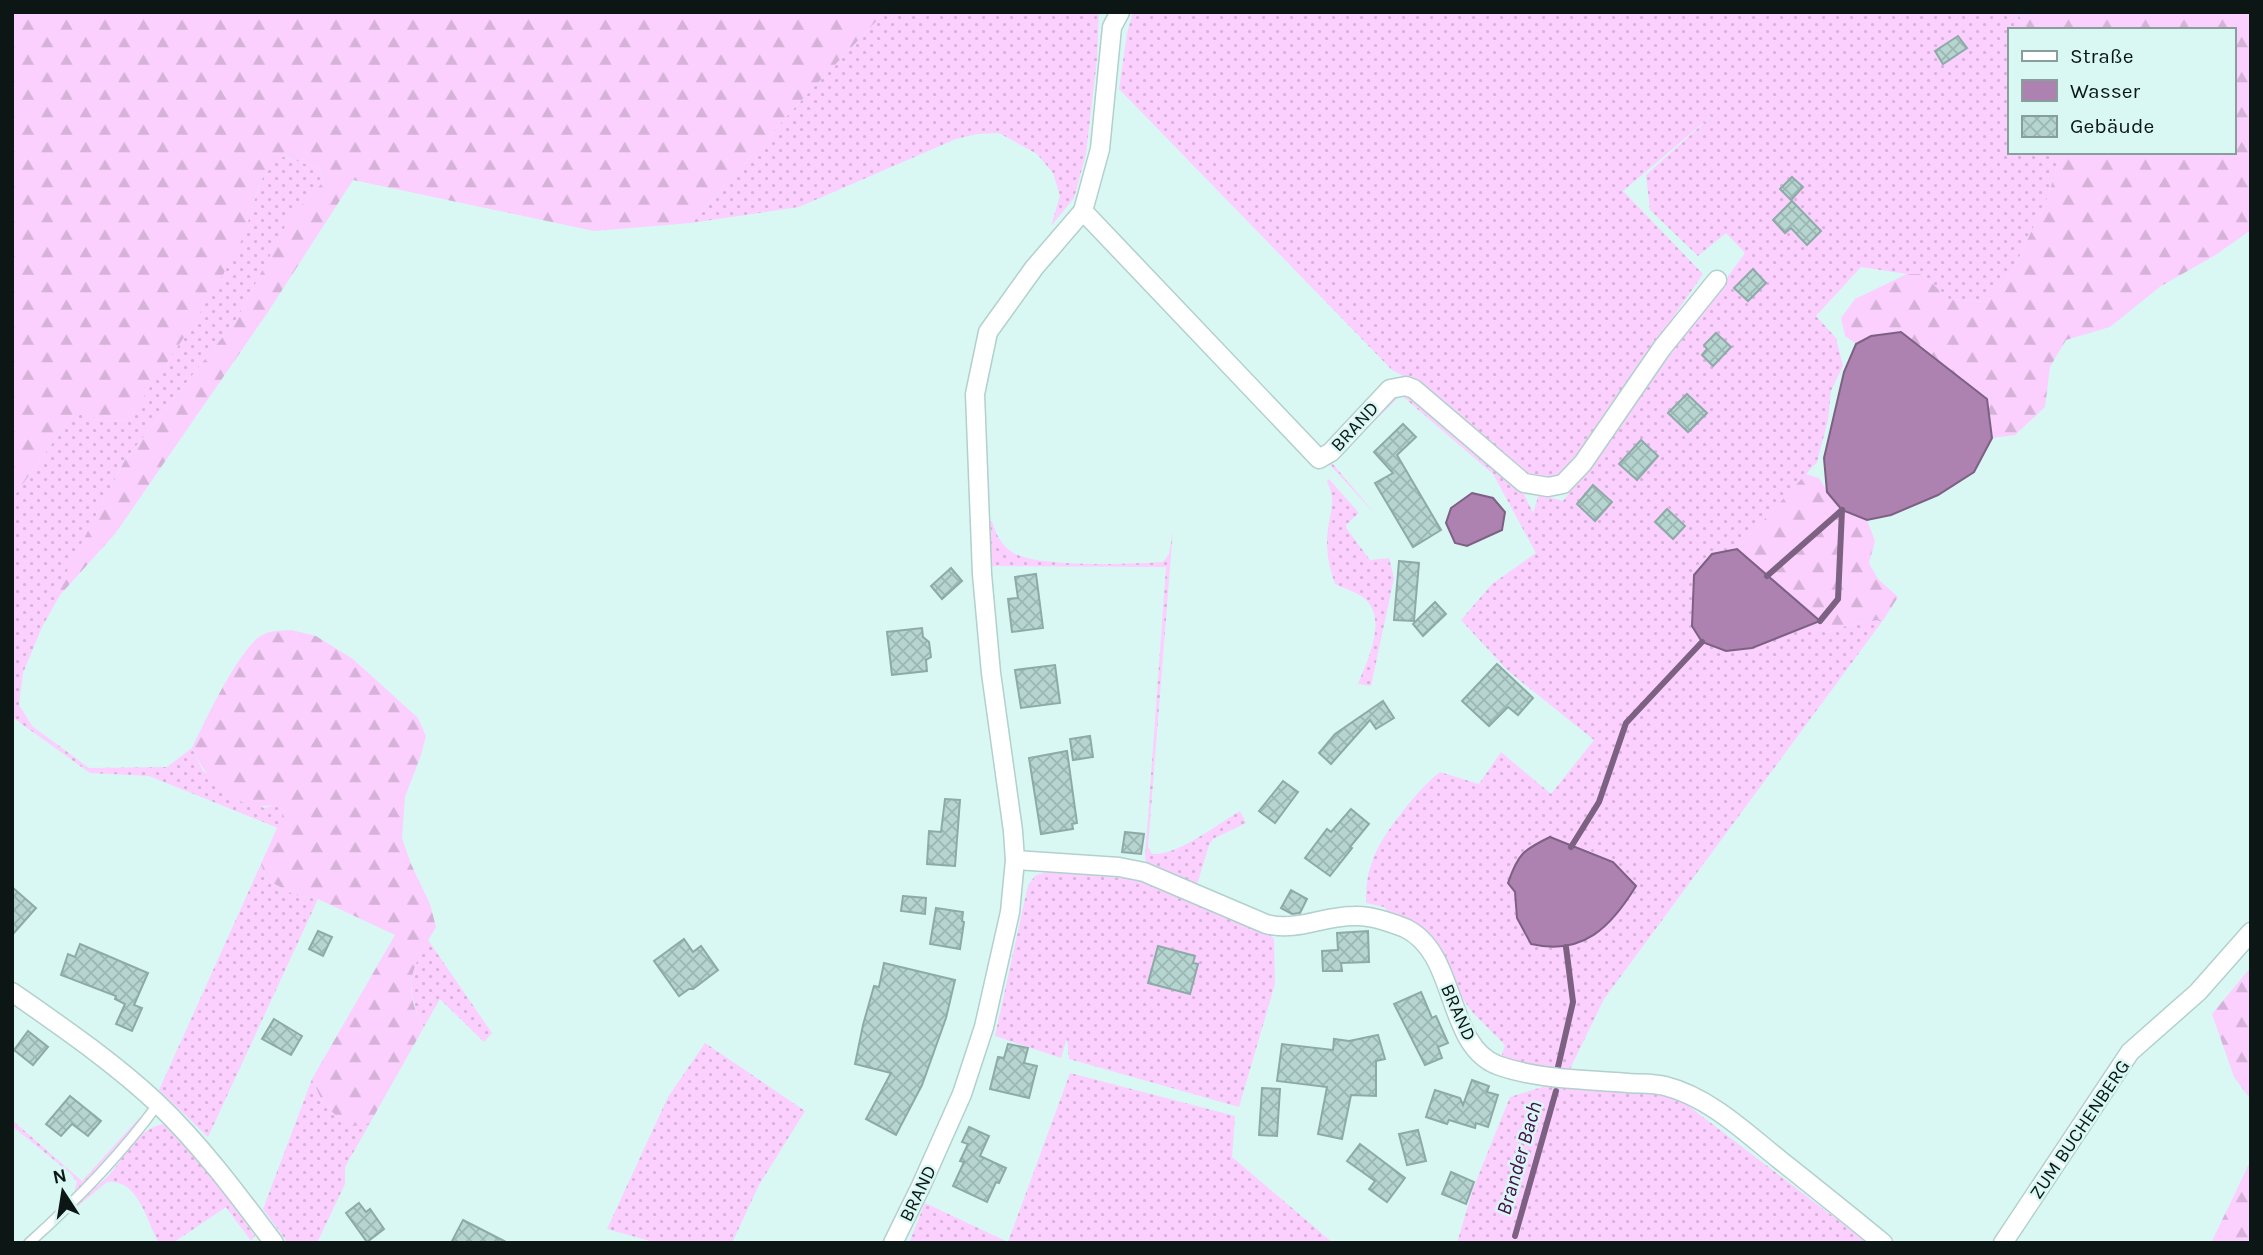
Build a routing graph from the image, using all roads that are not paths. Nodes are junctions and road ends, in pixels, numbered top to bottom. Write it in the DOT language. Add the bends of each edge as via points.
graph roads {
  1 [pos="1116,20"];
  2 [pos="1083,211"];
  3 [pos="1717,280"];
  4 [pos="1014,860"];
  5 [pos="2251,932"];
  6 [pos="12,992"];
  7 [pos="158,1104"];
  8 [pos="29,1243"];
  9 [pos="274,1243"];
  10 [pos="893,1243"];
  11 [pos="1883,1243"];
  12 [pos="2003,1243"];
  1 -- 2 [label="street, BRAND" via="1100,149"];
  2 -- 3 [label="street, BRAND" via="1319,459 1390,389 1406,386 1524,483 1536,486 1563,484 1583,463 1662,348"];
  2 -- 4 [label="street, BRAND" via="988,332 975,394 983,586"];
  4 -- 10 [label="street, BRAND" via="1010,912 984,1027 962,1094"];
  4 -- 11 [label="street, BRAND" via="1144,872 1278,927 1357,915 1405,928 1430,950 1474,1047 1494,1064 1558,1078 1663,1086 1687,1093 1721,1113"];
  5 -- 12 [label="street, ZUM BUCHENBERG" via="2198,992 2130,1052"];
  6 -- 7 [label="street" via="78,1038"];
  7 -- 8 [label="lane" via="80,1197"];
  7 -- 9 [label="street" via="218,1170"];
}
